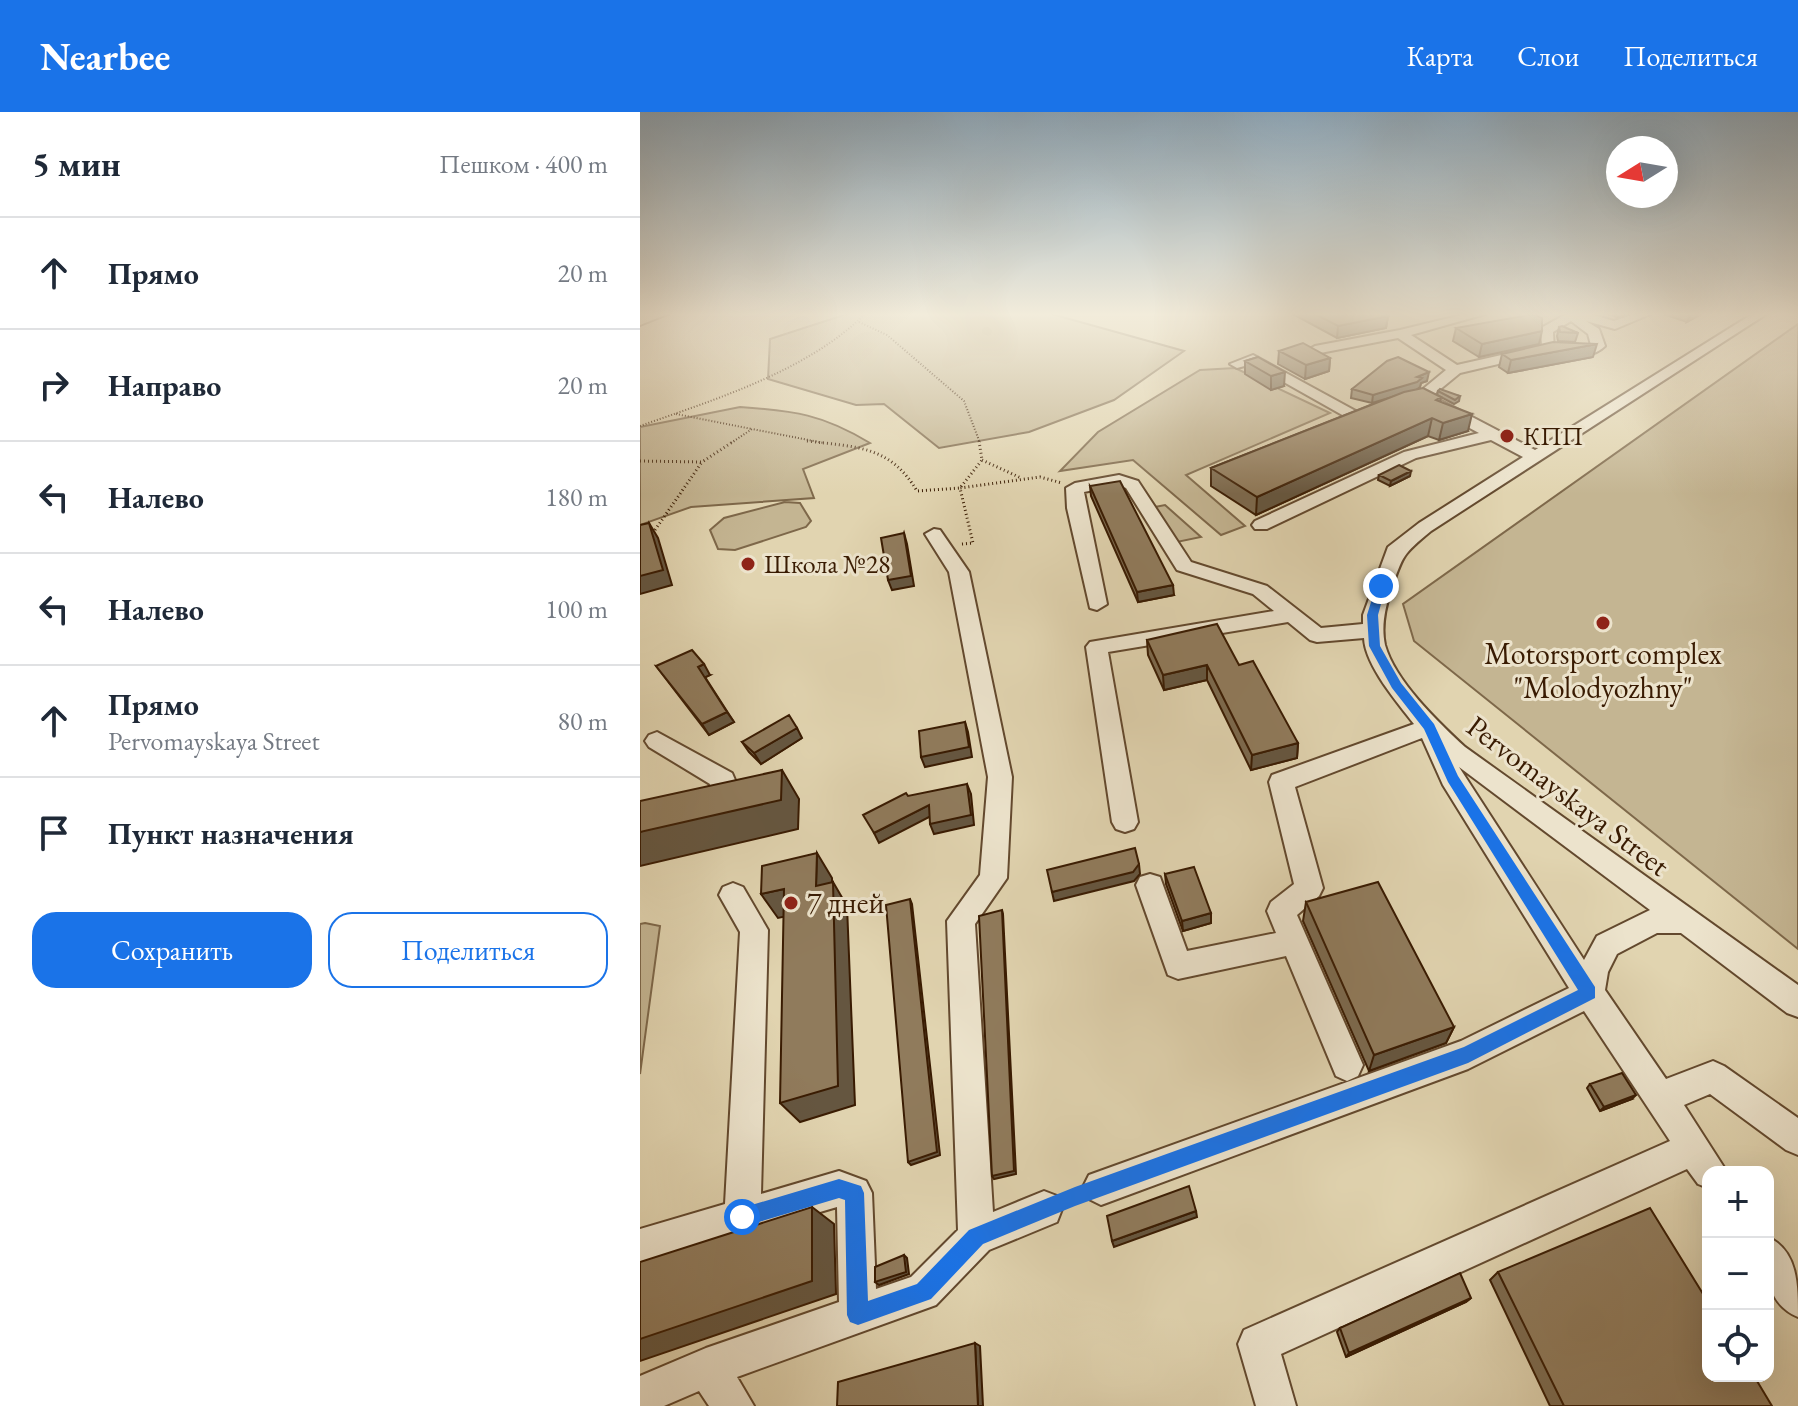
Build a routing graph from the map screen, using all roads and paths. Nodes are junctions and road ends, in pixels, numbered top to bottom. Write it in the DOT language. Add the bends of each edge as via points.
graph roads {
  1 [pos="769,373"];
  2 [pos="932,373"];
  3 [pos="1279,373"];
  4 [pos="1450,373"];
  5 [pos="1667,373"];
  6 [pos="676,414"];
  7 [pos="1358,418"];
  8 [pos="640,426"];
  9 [pos="752,429"];
  10 [pos="1492,435"];
  11 [pos="1535,457"];
  12 [pos="982,460"];
  13 [pos="640,461"];
  14 [pos="702,462"];
  15 [pos="1023,479"];
  16 [pos="960,488"];
  17 [pos="1075,488"];
  18 [pos="1261,525"];
  19 [pos="655,530"];
  20 [pos="938,541"];
  21 [pos="1097,604"];
  22 [pos="1292,615"];
  23 [pos="1374,630"];
  24 [pos="1429,727"];
  25 [pos="657,741"];
  26 [pos="640,818"];
  27 [pos="1125,822"];
  28 [pos="1150,885"];
  29 [pos="733,895"];
  30 [pos="1686,921"];
  31 [pos="1294,942"];
  32 [pos="1589,993"];
  33 [pos="1798,1003"];
  34 [pos="1347,1065"];
  35 [pos="1660,1098"];
  36 [pos="1798,1138"];
  37 [pos="1702,1160"];
  38 [pos="1101,1187"];
  39 [pos="1044,1209"];
  40 [pos="742,1217"];
  41 [pos="976,1237"];
  42 [pos="640,1247"];
  43 [pos="1774,1264"];
  44 [pos="1798,1298"];
  45 [pos="858,1315"];
  46 [pos="706,1368"];
  47 [pos="640,1396"];
  48 [pos="734,1406"];
  49 [pos="1276,1406"];
  1 -- 6 [label="path"];
  2 -- 12 [label="path" via="964,401"];
  3 -- 7 [label="street"];
  4 -- 10 [label="street" via="1415,398"];
  5 -- 11 [label="street, Pervomayskaya Street"];
  6 -- 8 [label="path"];
  6 -- 9 [label="path"];
  9 -- 14 [label="path"];
  9 -- 16 [label="path" via="847,443 887,456 917,491"];
  10 -- 11 [label="street"];
  10 -- 18 [label="street" via="1410,455"];
  11 -- 23 [label="street, Pervomayskaya Street" via="1395,551 1373,615"];
  12 -- 15 [label="path"];
  12 -- 16 [label="path"];
  13 -- 14 [label="path"];
  14 -- 19 [label="path"];
  15 -- 16 [label="path"];
  15 -- 17 [label="path" via="1040,477"];
  16 -- 20 [label="path" via="973,543"];
  17 -- 21 [label="street"];
  17 -- 22 [label="street" via="1119,480 1132,485 1184,566 1260,590"];
  20 -- 41 [label="street" via="959,572 1000,777 993,878 961,921"];
  22 -- 23 [label="street" via="1317,635"];
  22 -- 27 [label="street" via="1097,647"];
  23 -- 24 [label="street, Pervomayskaya Street" via="1375,646 1396,685"];
  24 -- 30 [label="street, Pervomayskaya Street"];
  24 -- 31 [label="street" via="1281,782 1309,888 1281,911"];
  24 -- 32 [label="street" via="1452,778"];
  25 -- 26 [label="street" via="723,780 721,794 704,804"];
  28 -- 31 [label="street" via="1178,966"];
  29 -- 40 [label="street" via="754,930"];
  30 -- 32 [label="street" via="1654,921 1607,945"];
  30 -- 33 [label="street, Pervomayskaya Street"];
  31 -- 34 [label="street"];
  32 -- 35 [label="street"];
  32 -- 38 [label="street" via="1468,1054"];
  35 -- 36 [label="street" via="1713,1077"];
  35 -- 37 [label="street"];
  37 -- 49 [label="street" via="1258,1344"];
  39 -- 41 [label="street"];
  40 -- 42 [label="street"];
  40 -- 45 [label="street" via="839,1189 854,1193"];
  41 -- 45 [label="street" via="923,1292"];
  43 -- 44 [label="street"];
  45 -- 46 [label="street"];
  46 -- 47 [label="street"];
  46 -- 48 [label="street"];
}
